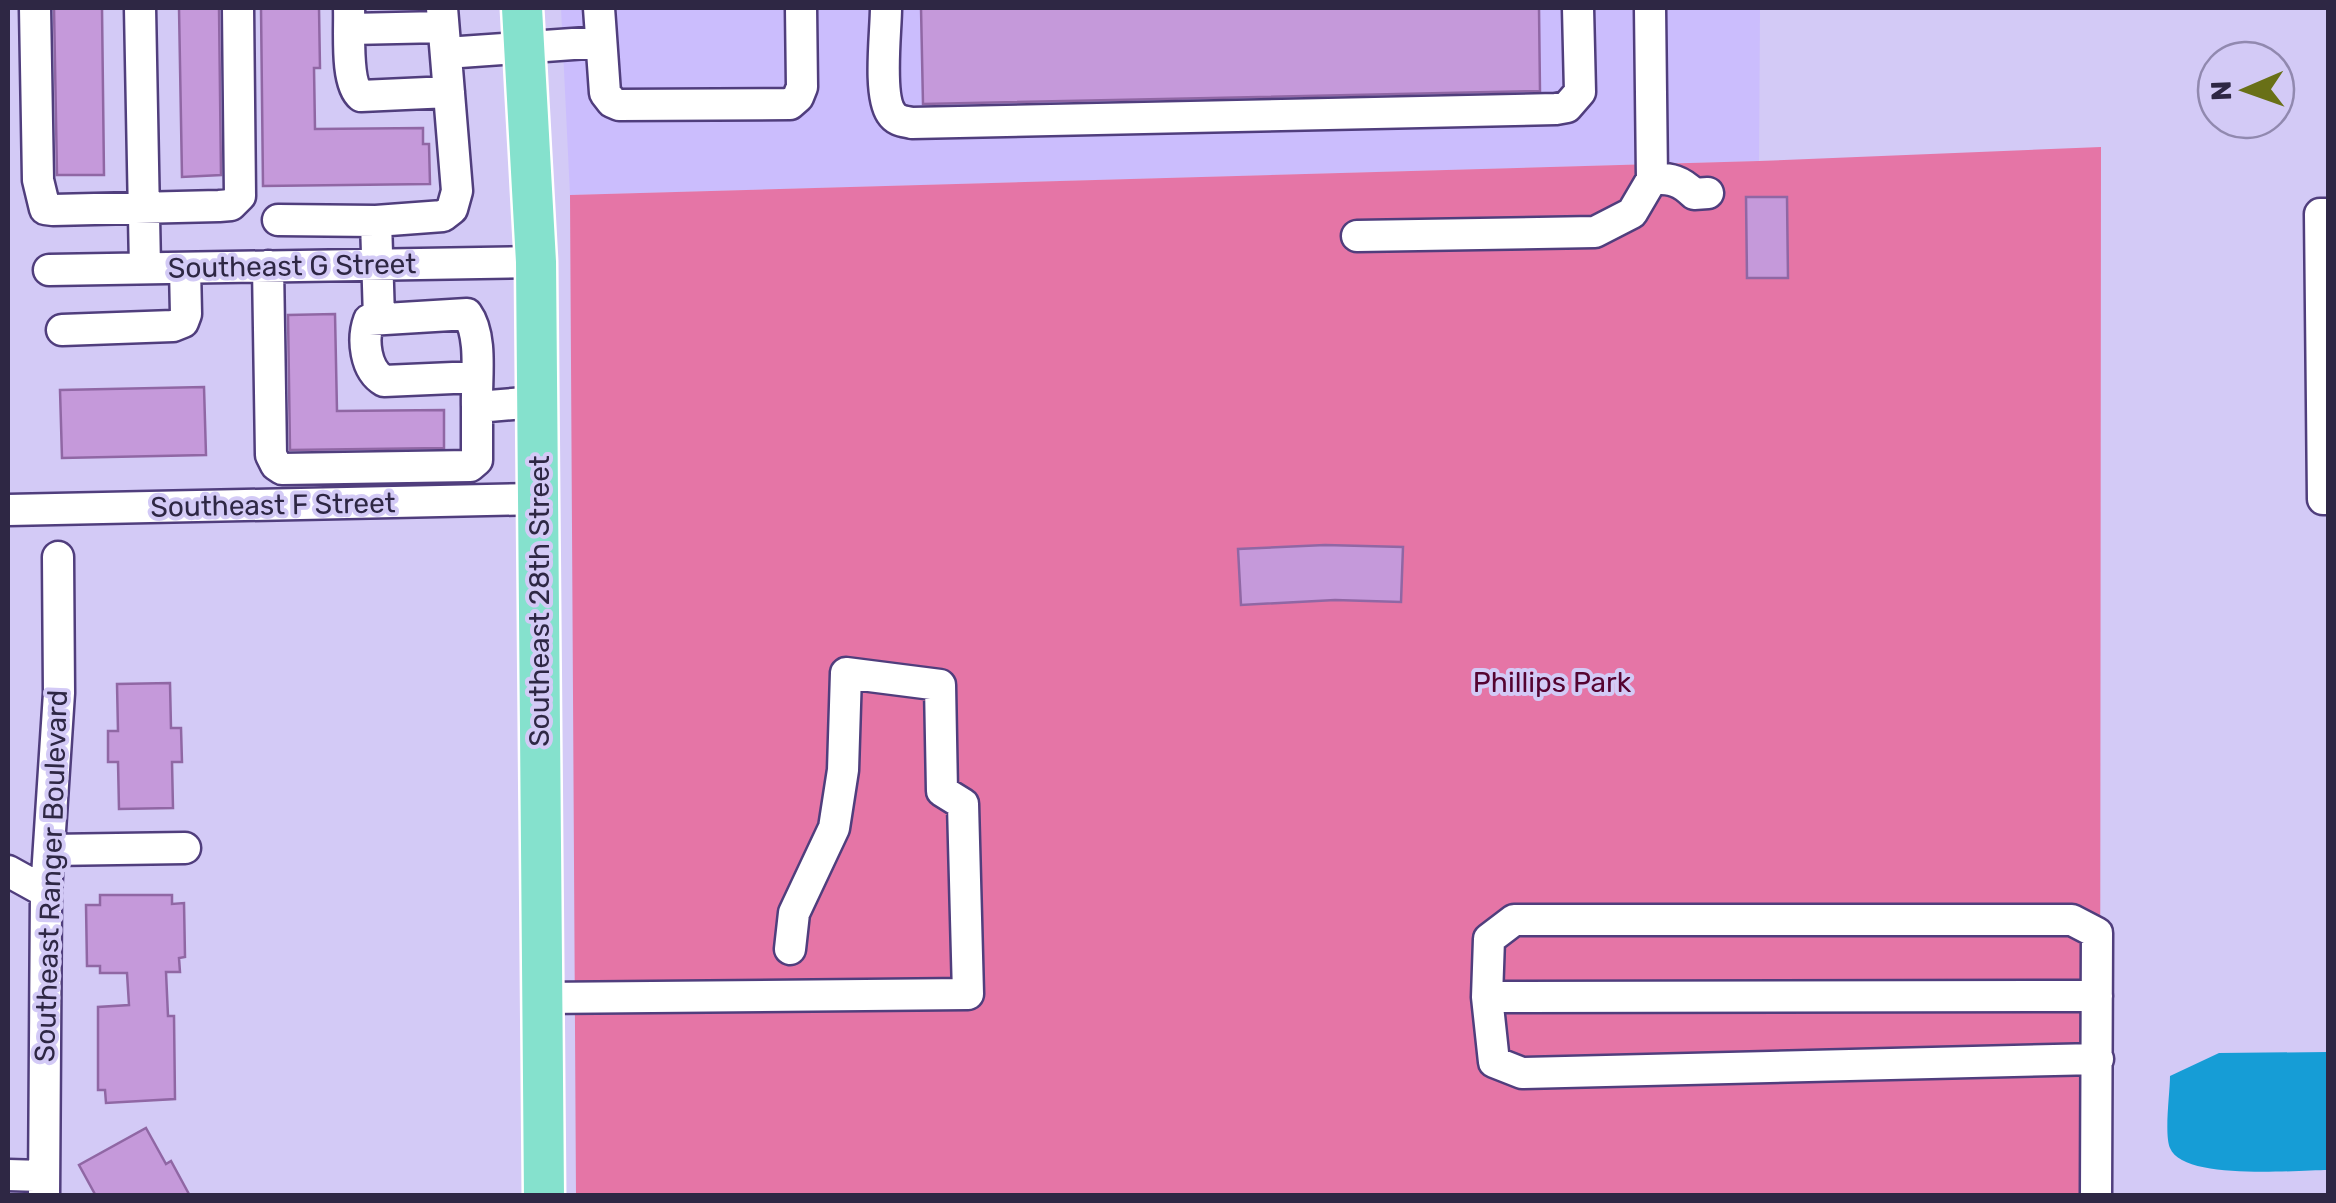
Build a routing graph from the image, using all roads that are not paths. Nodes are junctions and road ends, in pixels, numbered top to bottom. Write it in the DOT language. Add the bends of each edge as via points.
graph roads {
  1 [pos="34,8"];
  2 [pos="140,8"];
  3 [pos="238,8"];
  4 [pos="599,8"];
  5 [pos="801,8"];
  6 [pos="886,8"];
  7 [pos="1578,8"];
  8 [pos="1650,8"];
  9 [pos="349,18"];
  10 [pos="523,27"];
  11 [pos="444,29"];
  12 [pos="601,42"];
  13 [pos="448,92"];
  14 [pos="1652,179"];
  15 [pos="1708,193"];
  16 [pos="144,206"];
  17 [pos="2328,214"];
  18 [pos="278,220"];
  19 [pos="376,221"];
  20 [pos="1357,236"];
  21 [pos="536,262"];
  22 [pos="376,264"];
  23 [pos="268,266"];
  24 [pos="144,268"];
  25 [pos="184,268"];
  26 [pos="49,270"];
  27 [pos="379,318"];
  28 [pos="62,330"];
  29 [pos="477,392"];
  30 [pos="537,402"];
  31 [pos="2328,499"];
  32 [pos="538,500"];
  33 [pos="8,510"];
  34 [pos="58,557"];
  35 [pos="185,848"];
  36 [pos="50,850"];
  37 [pos="8,871"];
  38 [pos="46,892"];
  39 [pos="790,949"];
  40 [pos="2097,996"];
  41 [pos="1487,997"];
  42 [pos="542,998"];
  43 [pos="2098,1058"];
  44 [pos="8,1176"];
  45 [pos="43,1186"];
  46 [pos="544,1196"];
  47 [pos="2096,1196"];
  1 -- 16 [label="street" via="38,180 45,209"];
  2 -- 16 [label="street"];
  3 -- 16 [label="street" via="240,196 231,205"];
  4 -- 12 [label="street"];
  5 -- 12 [label="street" via="802,86 790,104 620,105 605,94"];
  6 -- 7 [label="street" via="888,110 912,123 1556,109 1580,92"];
  8 -- 14 [label="street"];
  9 -- 11 [label="street"];
  9 -- 13 [label="street" via="355,92"];
  10 -- 11 [label="street"];
  10 -- 12 [label="street"];
  10 -- 21 [label="main road, Southeast 28th Street"];
  11 -- 13 [label="street"];
  13 -- 19 [label="street" via="452,209 443,216"];
  14 -- 15 [label="street"];
  14 -- 20 [label="street" via="1632,212 1596,232"];
  16 -- 24 [label="street"];
  17 -- 31 [label="street" via="2320,214"];
  18 -- 19 [label="street"];
  19 -- 22 [label="street"];
  21 -- 22 [label="street, Southeast G Street"];
  21 -- 30 [label="main road, Southeast 28th Street"];
  22 -- 23 [label="street, Southeast G Street"];
  22 -- 27 [label="street"];
  23 -- 25 [label="street, Southeast G Street"];
  23 -- 29 [label="street" via="271,455 282,469 470,466 478,460"];
  24 -- 25 [label="street, Southeast G Street"];
  24 -- 26 [label="street, Southeast G Street"];
  25 -- 28 [label="street" via="183,322"];
  27 -- 29 [label="street" via="467,314 474,324"];
  27 -- 29 [label="street" via="366,329 375,376"];
  29 -- 30 [label="street"];
  30 -- 32 [label="main road, Southeast 28th Street"];
  32 -- 33 [label="street, Southeast F Street"];
  32 -- 42 [label="main road, Southeast 28th Street"];
  34 -- 36 [label="street, Southeast Ranger Boulevard"];
  35 -- 36 [label="street"];
  36 -- 38 [label="street, Southeast Ranger Boulevard"];
  37 -- 38 [label="street"];
  38 -- 45 [label="street, Southeast Ranger Boulevard"];
  39 -- 42 [label="street" via="794,913 834,828 846,673 940,685 942,792 964,804 968,994"];
  40 -- 41 [label="street"];
  40 -- 41 [label="street" via="2097,933 2072,920 1514,920 1489,939"];
  40 -- 43 [label="street"];
  41 -- 43 [label="street" via="1494,1062 1522,1073"];
  42 -- 46 [label="main road, Southeast 28th Street"];
  43 -- 47 [label="street"];
  44 -- 45 [label="street"];
}
